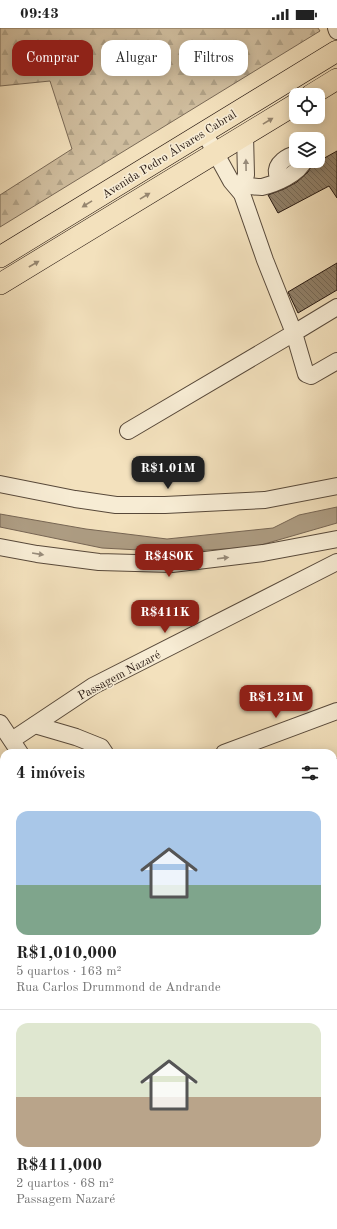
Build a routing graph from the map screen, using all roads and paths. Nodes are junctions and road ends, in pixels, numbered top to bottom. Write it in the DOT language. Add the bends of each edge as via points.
graph roads {
  1 [pos="336,28"];
  2 [pos="337,31"];
  3 [pos="337,50"];
  4 [pos="337,79"];
  5 [pos="322,88"];
  6 [pos="289,108"];
  7 [pos="204,132"];
  8 [pos="245,135"];
  9 [pos="215,153"];
  10 [pos="289,155"];
  11 [pos="300,168"];
  12 [pos="280,180"];
  13 [pos="242,190"];
  14 [pos="0,257"];
  15 [pos="0,284"];
  16 [pos="337,307"];
  17 [pos="294,333"];
  18 [pos="337,362"];
  19 [pos="128,432"];
  20 [pos="0,484"];
  21 [pos="337,486"];
  22 [pos="337,539"];
  23 [pos="0,547"];
  24 [pos="337,562"];
  25 [pos="57,699"];
  26 [pos="337,711"];
  27 [pos="34,725"];
  28 [pos="7,735"];
  29 [pos="102,749"];
  30 [pos="235,749"];
  1 -- 2 [label="street"];
  3 -- 7 [label="main road, Avenida Pedro Álvares Cabral"];
  4 -- 5 [label="main road"];
  8 -- 6 [label="main road, Avenida Pedro Álvares Cabral, one-way"];
  7 -- 9 [label="street"];
  7 -- 14 [label="main road, Avenida Pedro Álvares Cabral, one-way"];
  8 -- 9 [label="main road, Avenida Pedro Álvares Cabral"];
  13 -- 8 [label="street, one-way" via="246,175"];
  9 -- 13 [label="street" via="231,181"];
  15 -- 9 [label="main road, Avenida Pedro Álvares Cabral, one-way"];
  10 -- 12 [label="street" via="278,168"];
  11 -- 12 [label="street"];
  12 -- 13 [label="street" via="274,184"];
  13 -- 17 [label="street" via="265,260"];
  16 -- 17 [label="street"];
  17 -- 18 [label="street" via="306,374 311,376"];
  17 -- 19 [label="street"];
  20 -- 21 [label="street" via="116,505 265,500"];
  23 -- 22 [label="street, one-way" via="99,562 172,564 263,553"];
  24 -- 27 [label="street, Passagem Nazaré" via="93,686"];
  25 -- 28 [label="street"];
  26 -- 30 [label="street"];
  27 -- 28 [label="street, Passagem Nazaré"];
  27 -- 29 [label="street" via="76,737"];
}
